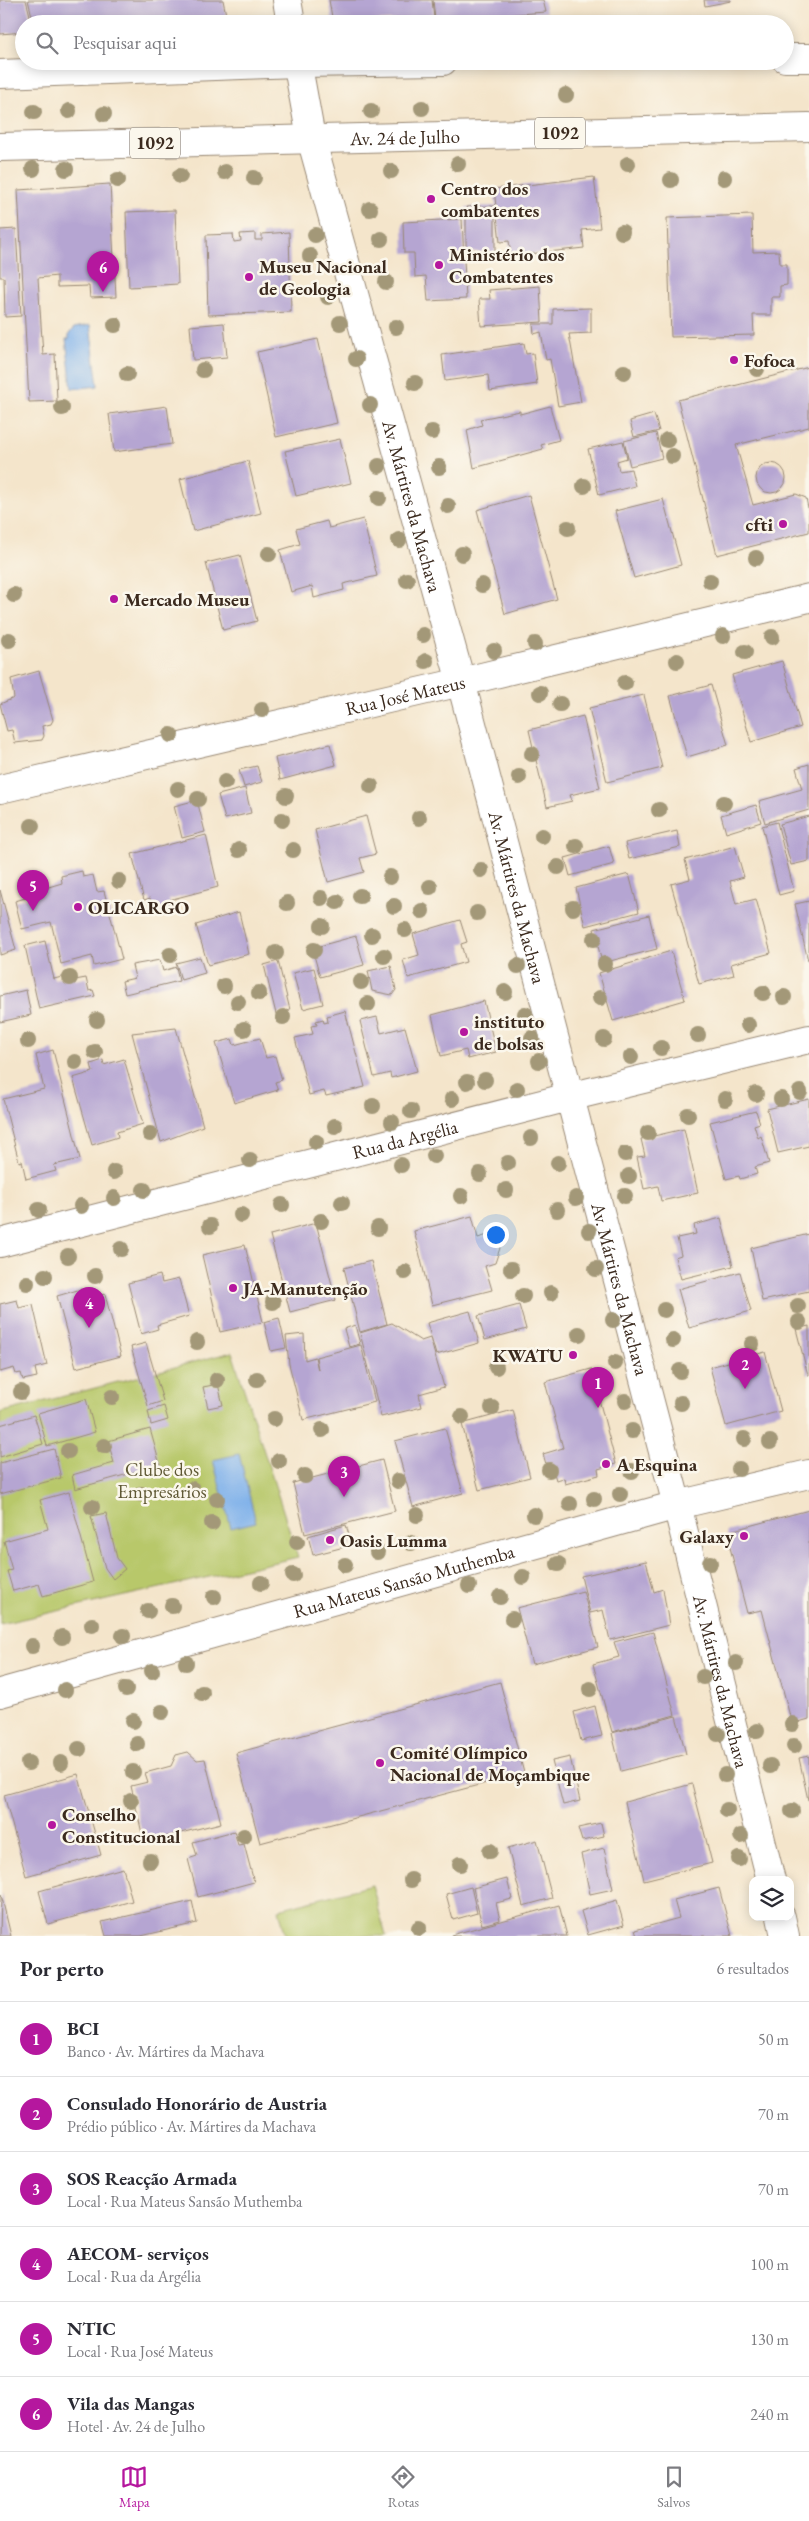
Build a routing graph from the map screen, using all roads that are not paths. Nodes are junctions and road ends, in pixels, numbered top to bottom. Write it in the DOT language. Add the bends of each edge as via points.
graph roads {
  1 [pos="287,0"];
  2 [pos="290,15"];
  3 [pos="794,58"];
  4 [pos="809,58"];
  5 [pos="99,70"];
  6 [pos="298,70"];
  7 [pos="0,74"];
  8 [pos="809,127"];
  9 [pos="311,138"];
  10 [pos="0,147"];
  11 [pos="809,598"];
  12 [pos="461,682"];
  13 [pos="0,789"];
  14 [pos="809,1039"];
  15 [pos="569,1097"];
  16 [pos="0,1243"];
  17 [pos="809,1474"];
  18 [pos="676,1505"];
  19 [pos="0,1693"];
  20 [pos="770,1876"];
  21 [pos="782,1921"];
  22 [pos="785,1936"];
  1 -- 2 [label="street"];
  3 -- 4 [label="street"];
  5 -- 7 [label="street"];
  6 -- 9 [label="street, Av. Mártires da Machava"];
  8 -- 9 [label="street, Av. 24 de Julho / 1092"];
  9 -- 10 [label="street, Av. 24 de Julho / 1092"];
  9 -- 12 [label="street, Av. Mártires da Machava"];
  11 -- 12 [label="street, Rua José Mateus"];
  12 -- 13 [label="street, Rua José Mateus"];
  12 -- 15 [label="street, Av. Mártires da Machava"];
  14 -- 15 [label="street, Rua da Argélia"];
  15 -- 16 [label="street, Rua da Argélia"];
  15 -- 18 [label="street, Av. Mártires da Machava"];
  17 -- 18 [label="street, Rua Mateus Sansão Muthemba"];
  18 -- 19 [label="street, Rua Mateus Sansão Muthemba"];
  18 -- 20 [label="street, Av. Mártires da Machava"];
  21 -- 22 [label="street"];
}
